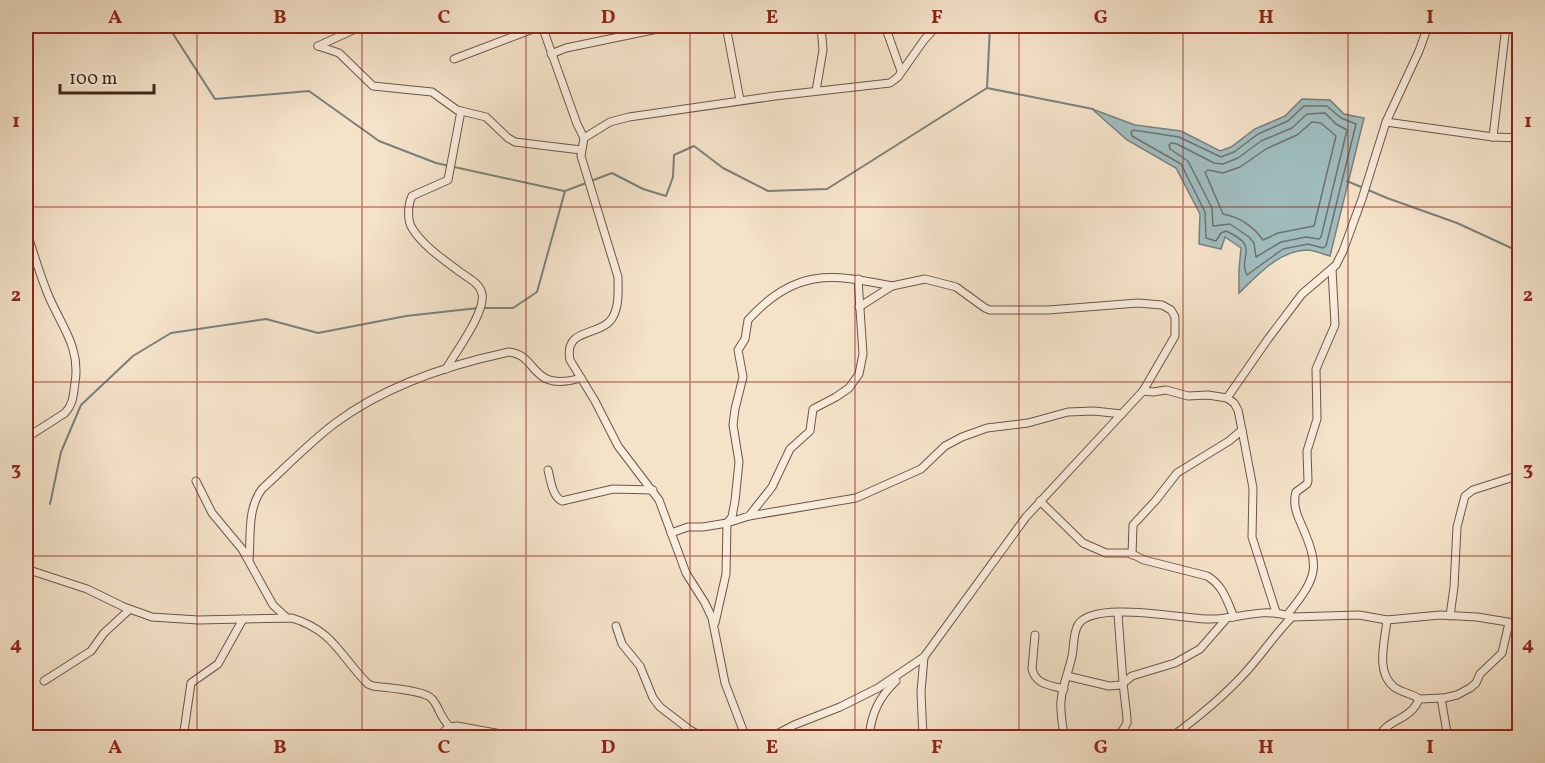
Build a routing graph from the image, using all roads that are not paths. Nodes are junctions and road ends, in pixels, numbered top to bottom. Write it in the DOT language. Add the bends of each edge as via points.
graph roads {
  1 [pos="362,26"];
  2 [pos="542,26"];
  3 [pos="672,26"];
  4 [pos="726,26"];
  5 [pos="821,26"];
  6 [pos="885,26"];
  7 [pos="937,26"];
  8 [pos="1428,26"];
  9 [pos="1506,26"];
  10 [pos="551,54"];
  11 [pos="454,59"];
  12 [pos="901,71"];
  13 [pos="816,91"];
  14 [pos="740,100"];
  15 [pos="460,111"];
  16 [pos="1386,122"];
  17 [pos="1493,137"];
  18 [pos="584,138"];
  19 [pos="1520,138"];
  20 [pos="581,150"];
  21 [pos="26,230"];
  22 [pos="1332,269"];
  23 [pos="858,279"];
  24 [pos="892,286"];
  25 [pos="859,307"];
  26 [pos="446,369"];
  27 [pos="581,378"];
  28 [pos="1143,391"];
  29 [pos="1227,398"];
  30 [pos="1122,414"];
  31 [pos="1242,430"];
  32 [pos="26,438"];
  33 [pos="548,470"];
  34 [pos="1520,475"];
  35 [pos="196,481"];
  36 [pos="653,490"];
  37 [pos="1040,501"];
  38 [pos="749,516"];
  39 [pos="727,523"];
  40 [pos="671,532"];
  41 [pos="1132,555"];
  42 [pos="249,560"];
  43 [pos="26,569"];
  44 [pos="129,610"];
  45 [pos="1276,612"];
  46 [pos="1118,614"];
  47 [pos="1289,616"];
  48 [pos="1450,616"];
  49 [pos="287,618"];
  50 [pos="1231,618"];
  51 [pos="243,619"];
  52 [pos="1387,620"];
  53 [pos="1509,623"];
  54 [pos="1520,624"];
  55 [pos="616,626"];
  56 [pos="714,626"];
  57 [pos="1035,635"];
  58 [pos="924,657"];
  59 [pos="911,667"];
  60 [pos="1067,676"];
  61 [pos="44,681"];
  62 [pos="1123,683"];
  63 [pos="1064,689"];
  64 [pos="1441,698"];
  65 [pos="1419,699"];
  66 [pos="450,727"];
  67 [pos="183,738"];
  68 [pos="440,738"];
  69 [pos="524,738"];
  70 [pos="704,738"];
  71 [pos="746,738"];
  72 [pos="769,738"];
  73 [pos="869,738"];
  74 [pos="923,738"];
  75 [pos="1064,738"];
  76 [pos="1118,738"];
  77 [pos="1170,738"];
  78 [pos="1379,738"];
  79 [pos="1448,738"];
  1 -- 15 [label="street" via="318,46 339,53 373,86 432,92"];
  2 -- 10 [label="street"];
  2 -- 11 [label="street"];
  3 -- 10 [label="street"];
  4 -- 14 [label="street"];
  5 -- 13 [label="street" via="823,50"];
  6 -- 12 [label="street"];
  7 -- 12 [label="street"];
  8 -- 16 [label="street"];
  9 -- 17 [label="street"];
  10 -- 18 [label="street"];
  12 -- 13 [label="street" via="890,83"];
  13 -- 14 [label="street"];
  14 -- 18 [label="street" via="628,117 610,122"];
  15 -- 20 [label="street" via="486,117 515,142"];
  15 -- 26 [label="street" via="448,180 412,196 409,202 410,226 478,285 483,294 477,316"];
  16 -- 17 [label="street"];
  16 -- 22 [label="street" via="1362,199"];
  17 -- 19 [label="street"];
  18 -- 20 [label="street"];
  20 -- 27 [label="street" via="618,277 618,297 611,320 580,334 572,342 570,360"];
  21 -- 32 [label="street" via="52,306 72,341 77,368 70,408"];
  22 -- 29 [label="street" via="1302,294"];
  22 -- 47 [label="street" via="1335,325 1316,369 1317,411 1307,451 1308,481 1294,500 1312,550 1314,569 1310,583"];
  23 -- 24 [label="street"];
  23 -- 25 [label="street"];
  23 -- 39 [label="street" via="828,277 795,283 748,320 745,339 738,350 743,377 733,424 739,462 732,517"];
  24 -- 25 [label="street"];
  24 -- 28 [label="street" via="925,279 940,281 990,310 1162,305 1175,317 1175,336"];
  25 -- 38 [label="street" via="863,354 859,374 849,388 813,409 810,430 790,449 772,487"];
  26 -- 27 [label="street" via="509,352 549,381"];
  26 -- 42 [label="street" via="400,386 348,414 262,489 252,507"];
  27 -- 36 [label="street" via="618,446"];
  28 -- 29 [label="street"];
  28 -- 30 [label="street"];
  29 -- 31 [label="street" via="1238,410"];
  30 -- 37 [label="street"];
  30 -- 38 [label="street" via="1068,412 1028,423 987,428 945,446 921,469 856,498"];
  31 -- 41 [label="street" via="1172,478 1133,525"];
  31 -- 45 [label="street" via="1253,488 1252,537"];
  33 -- 36 [label="street" via="556,497 562,501 613,489"];
  34 -- 48 [label="street" via="1465,496 1457,527"];
  35 -- 42 [label="street" via="212,513"];
  36 -- 40 [label="street"];
  37 -- 41 [label="street" via="1083,543 1106,552"];
  37 -- 58 [label="street"];
  38 -- 39 [label="street"];
  39 -- 40 [label="street"];
  39 -- 56 [label="street" via="726,574"];
  40 -- 56 [label="street" via="686,573"];
  41 -- 50 [label="street" via="1215,581 1222,589"];
  42 -- 49 [label="street" via="263,590"];
  43 -- 44 [label="street" via="87,589"];
  44 -- 51 [label="street" via="152,617"];
  44 -- 61 [label="street" via="90,651"];
  45 -- 47 [label="street"];
  45 -- 50 [label="street"];
  46 -- 50 [label="street"];
  46 -- 60 [label="street" via="1091,617 1078,625"];
  46 -- 62 [label="street"];
  47 -- 52 [label="street" via="1359,615"];
  47 -- 77 [label="street" via="1245,674"];
  48 -- 52 [label="street"];
  48 -- 53 [label="street"];
  49 -- 51 [label="street"];
  49 -- 66 [label="street" via="307,622 319,630 368,684 432,698"];
  50 -- 62 [label="street" via="1200,649"];
  51 -- 67 [label="street" via="218,664 191,683"];
  52 -- 65 [label="street" via="1384,676 1392,685"];
  53 -- 54 [label="street"];
  53 -- 64 [label="street" via="1502,653 1476,682 1457,695"];
  55 -- 70 [label="street" via="653,698"];
  56 -- 71 [label="street" via="725,683"];
  57 -- 63 [label="street" via="1034,675 1042,683"];
  58 -- 59 [label="street"];
  58 -- 74 [label="street"];
  59 -- 72 [label="street" via="878,688"];
  59 -- 73 [label="street" via="881,697 874,710"];
  60 -- 62 [label="street" via="1109,687"];
  60 -- 63 [label="street"];
  62 -- 76 [label="street" via="1127,723"];
  63 -- 75 [label="street"];
  64 -- 65 [label="street"];
  64 -- 79 [label="street"];
  65 -- 78 [label="street" via="1409,715 1384,728"];
  66 -- 68 [label="street"];
  66 -- 69 [label="street"];
}
